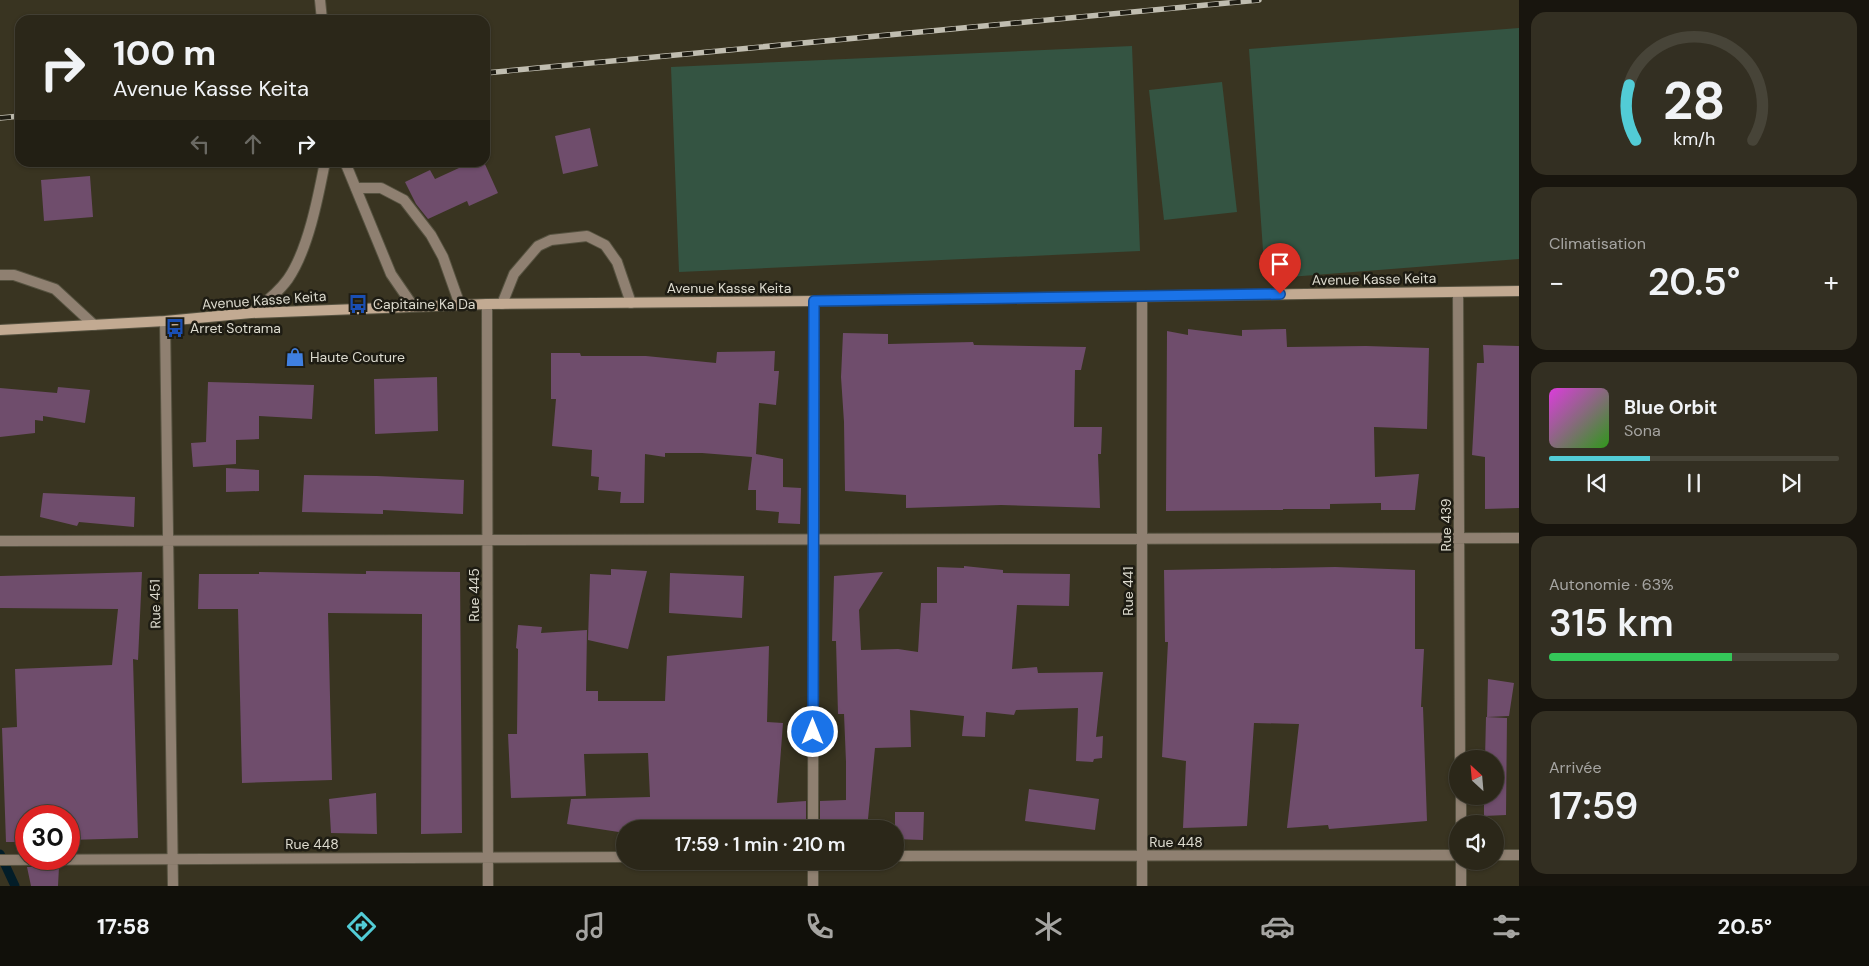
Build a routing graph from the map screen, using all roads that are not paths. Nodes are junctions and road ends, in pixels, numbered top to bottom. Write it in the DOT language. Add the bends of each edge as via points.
graph roads {
  1 [pos="320,0"];
  2 [pos="322,15"];
  3 [pos="324,167"];
  4 [pos="347,167"];
  5 [pos="356,188"];
  6 [pos="0,275"];
  7 [pos="1519,291"];
  8 [pos="1458,292"];
  9 [pos="1142,296"];
  10 [pos="814,301"];
  11 [pos="631,303"];
  12 [pos="486,304"];
  13 [pos="502,304"];
  14 [pos="460,305"];
  15 [pos="413,306"];
  16 [pos="251,313"];
  17 [pos="165,321"];
  18 [pos="94,325"];
  19 [pos="0,330"];
  20 [pos="1459,538"];
  21 [pos="1519,538"];
  22 [pos="1142,539"];
  23 [pos="488,540"];
  24 [pos="814,540"];
  25 [pos="0,541"];
  26 [pos="168,541"];
  27 [pos="1460,750"];
  28 [pos="813,820"];
  29 [pos="1449,855"];
  30 [pos="1504,855"];
  31 [pos="1519,855"];
  32 [pos="904,856"];
  33 [pos="1142,856"];
  34 [pos="616,857"];
  35 [pos="487,858"];
  36 [pos="173,859"];
  37 [pos="0,860"];
  38 [pos="813,870"];
  39 [pos="1461,870"];
  40 [pos="173,886"];
  41 [pos="488,886"];
  42 [pos="813,886"];
  43 [pos="1142,886"];
  44 [pos="1461,886"];
  1 -- 2 [label="street"];
  3 -- 16 [label="street" via="300,259 275,295"];
  4 -- 5 [label="street"];
  5 -- 14 [label="street" via="381,188 404,200 431,235 443,257"];
  5 -- 15 [label="street" via="391,274"];
  6 -- 18 [label="street" via="14,275 55,289"];
  7 -- 8 [label="main road, Avenue Kasse Keita"];
  8 -- 9 [label="main road, Avenue Kasse Keita"];
  8 -- 20 [label="street, Rue 439"];
  9 -- 10 [label="main road, Avenue Kasse Keita"];
  9 -- 22 [label="street, Rue 441"];
  10 -- 11 [label="main road, Avenue Kasse Keita"];
  10 -- 24 [label="street"];
  11 -- 13 [label="main road, Avenue Kasse Keita"];
  11 -- 13 [label="street" via="617,262 606,245 587,236 551,240 538,246 514,274"];
  12 -- 13 [label="main road, Avenue Kasse Keita"];
  12 -- 14 [label="main road, Avenue Kasse Keita"];
  12 -- 23 [label="street, Rue 445"];
  14 -- 15 [label="main road, Avenue Kasse Keita"];
  15 -- 16 [label="main road, Avenue Kasse Keita"];
  16 -- 17 [label="main road, Avenue Kasse Keita"];
  17 -- 18 [label="main road, Avenue Kasse Keita"];
  17 -- 26 [label="street, Rue 451"];
  18 -- 19 [label="main road, Avenue Kasse Keita"];
  20 -- 21 [label="street"];
  20 -- 22 [label="street"];
  20 -- 27 [label="street, Rue 439"];
  22 -- 24 [label="street"];
  22 -- 33 [label="street, Rue 441"];
  23 -- 24 [label="street"];
  23 -- 26 [label="street"];
  23 -- 35 [label="street, Rue 445"];
  24 -- 28 [label="street"];
  25 -- 26 [label="street"];
  26 -- 36 [label="street, Rue 451"];
  29 -- 33 [label="street, Rue 448"];
  30 -- 31 [label="street"];
  32 -- 33 [label="street, Rue 448"];
  33 -- 43 [label="street, Rue 441"];
  34 -- 35 [label="street, Rue 448"];
  35 -- 36 [label="street, Rue 448"];
  35 -- 41 [label="street, Rue 445"];
  36 -- 37 [label="street, Rue 448"];
  36 -- 40 [label="street, Rue 451"];
  38 -- 42 [label="street"];
  39 -- 44 [label="street"];
}
